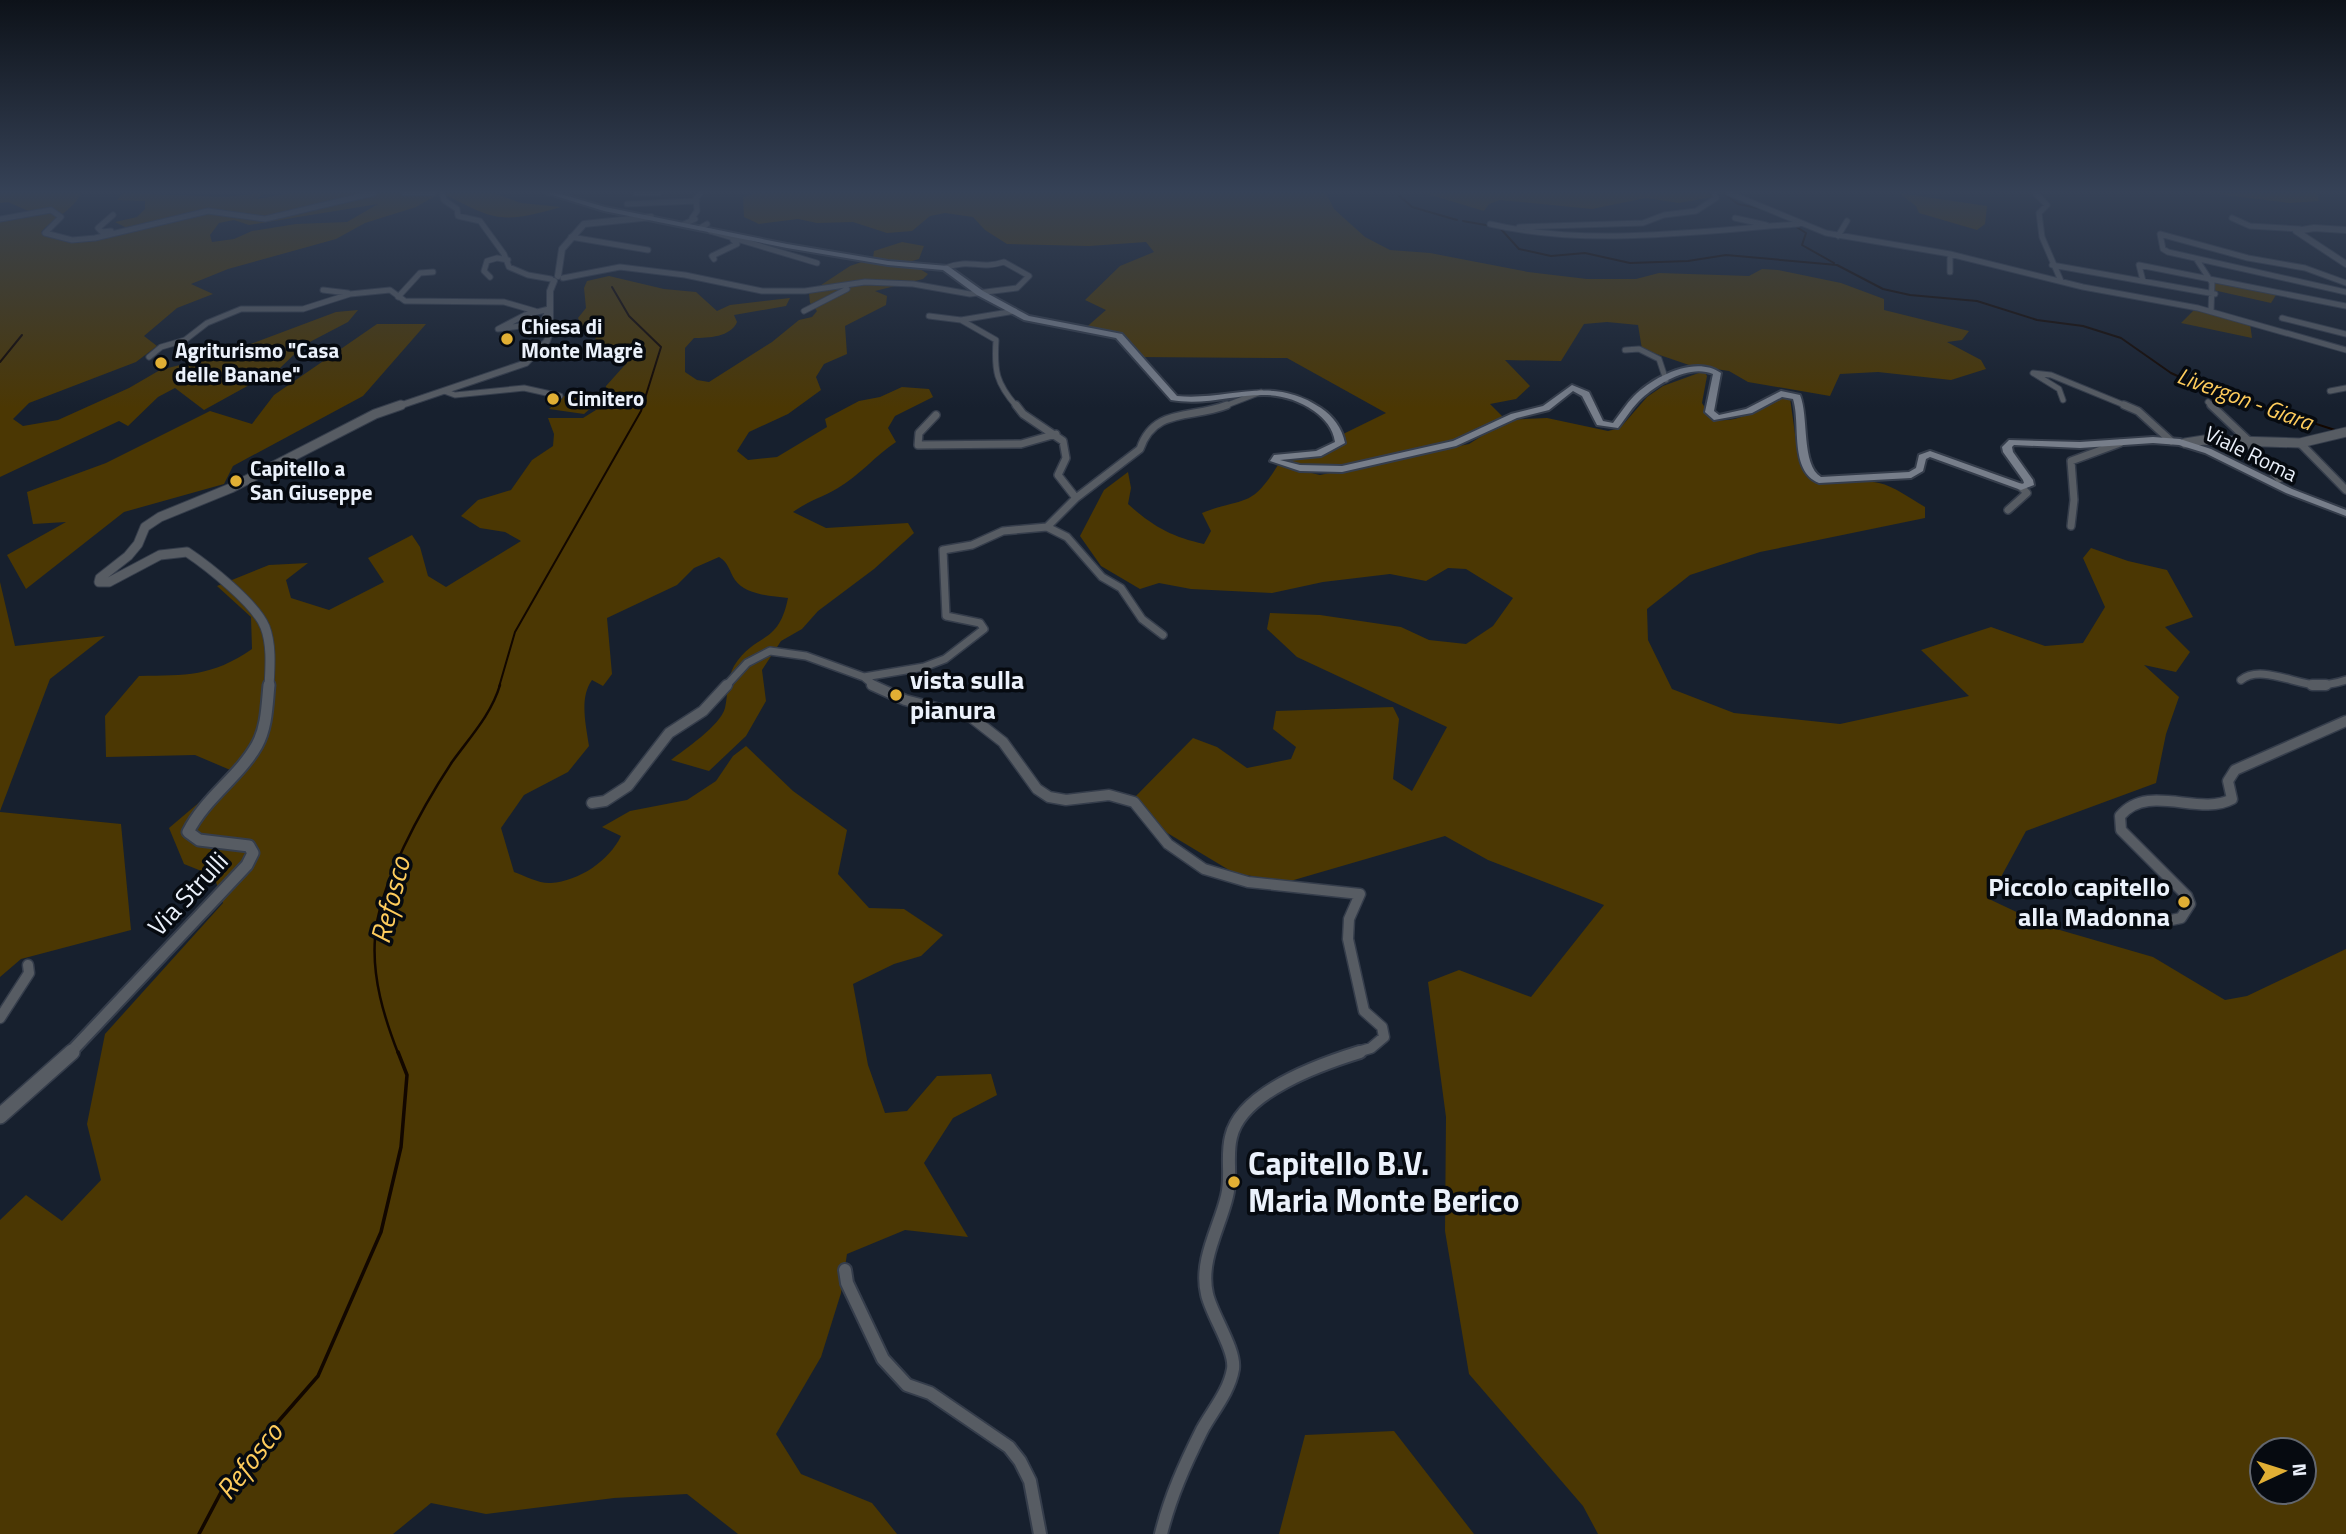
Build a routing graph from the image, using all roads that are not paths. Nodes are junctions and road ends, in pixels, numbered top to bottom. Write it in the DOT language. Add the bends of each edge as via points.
graph roads {
  1 [pos="485,265"];
  2 [pos="509,265"];
  3 [pos="559,265"];
  4 [pos="906,265"];
  5 [pos="955,265"];
  6 [pos="978,265"];
  7 [pos="995,265"];
  8 [pos="1009,265"];
  9 [pos="1950,265"];
  10 [pos="1993,265"];
  11 [pos="2052,265"];
  12 [pos="2201,265"];
  13 [pos="2218,265"];
  14 [pos="2286,265"];
  15 [pos="946,268"];
  16 [pos="433,272"];
  17 [pos="1950,272"];
  18 [pos="489,277"];
  19 [pos="2210,277"];
  20 [pos="556,279"];
  21 [pos="2060,281"];
  22 [pos="2143,281"];
  23 [pos="865,282"];
  24 [pos="2346,283"];
  25 [pos="323,290"];
  26 [pos="2346,292"];
  27 [pos="981,293"];
  28 [pos="350,294"];
  29 [pos="2215,294"];
  30 [pos="398,297"];
  31 [pos="2346,306"];
  32 [pos="549,309"];
  33 [pos="534,311"];
  34 [pos="804,311"];
  35 [pos="2211,311"];
  36 [pos="1015,312"];
  37 [pos="929,316"];
  38 [pos="2283,318"];
  39 [pos="961,320"];
  40 [pos="2346,334"];
  41 [pos="1625,350"];
  42 [pos="2346,350"];
  43 [pos="149,357"];
  44 [pos="1666,380"];
  45 [pos="2346,388"];
  46 [pos="444,391"];
  47 [pos="2330,391"];
  48 [pos="1261,392"];
  49 [pos="2063,400"];
  50 [pos="2208,402"];
  51 [pos="551,403"];
  52 [pos="936,415"];
  53 [pos="2345,432"];
  54 [pos="1056,434"];
  55 [pos="2171,441"];
  56 [pos="2249,442"];
  57 [pos="2120,443"];
  58 [pos="2185,443"];
  59 [pos="2300,443"];
  60 [pos="2279,479"];
  61 [pos="2021,487"];
  62 [pos="2344,487"];
  63 [pos="1076,498"];
  64 [pos="2008,510"];
  65 [pos="2346,515"];
  66 [pos="2071,526"];
  67 [pos="1047,527"];
  68 [pos="1163,635"];
  69 [pos="864,677"];
  70 [pos="2241,680"];
  71 [pos="2346,680"];
  72 [pos="2346,721"];
  73 [pos="592,803"];
  74 [pos="2157,923"];
  75 [pos="28,965"];
  76 [pos="0,1018"];
  77 [pos="0,1116"];
  78 [pos="845,1270"];
  79 [pos="1040,1534"];
  80 [pos="1161,1534"];
  1 -- 18 [label="street"];
  2 -- 20 [label="street" via="517,271"];
  3 -- 20 [label="street"];
  4 -- 15 [label="main road"];
  5 -- 15 [label="street"];
  6 -- 7 [label="street"];
  8 -- 27 [label="street" via="1029,276 1017,288"];
  9 -- 17 [label="street"];
  10 -- 21 [label="street"];
  11 -- 21 [label="street"];
  11 -- 22 [label="street"];
  12 -- 19 [label="street"];
  13 -- 26 [label="street"];
  14 -- 24 [label="street"];
  15 -- 27 [label="main road"];
  16 -- 30 [label="street" via="420,273"];
  19 -- 22 [label="street" via="2139,265"];
  19 -- 29 [label="street"];
  19 -- 31 [label="street"];
  20 -- 23 [label="street" via="621,267 692,276 762,292"];
  20 -- 32 [label="street"];
  21 -- 35 [label="street"];
  22 -- 29 [label="street"];
  23 -- 27 [label="street"];
  23 -- 34 [label="street"];
  25 -- 28 [label="street"];
  27 -- 36 [label="main road"];
  28 -- 30 [label="street" via="390,290"];
  28 -- 43 [label="street" via="303,309 241,309 206,323 185,340 161,347"];
  29 -- 35 [label="street"];
  30 -- 33 [label="street" via="510,303"];
  32 -- 33 [label="street"];
  32 -- 33 [label="street" via="542,323 531,329 498,329"];
  32 -- 46 [label="street" via="552,327 534,358 506,372"];
  35 -- 42 [label="street"];
  36 -- 39 [label="street"];
  36 -- 48 [label="main road" via="1046,324 1119,336 1174,398"];
  37 -- 39 [label="street"];
  38 -- 40 [label="street"];
  39 -- 54 [label="street" via="996,340 994,370 1001,387 1023,414"];
  41 -- 44 [label="street" via="1639,349 1660,359"];
  44 -- 48 [label="main road" via="1639,396 1615,426 1596,420 1586,394 1572,388 1546,408 1514,416 1456,443 1342,469 1300,468 1275,461 1318,454 1339,446 1340,440 1316,407 1285,393"];
  44 -- 61 [label="main road" via="1693,368 1715,370 1709,412 1723,418 1749,411 1776,395 1794,395 1799,400 1805,469 1813,479 1904,476 1917,472 1922,457 1930,454"];
  45 -- 47 [label="street"];
  46 -- 51 [label="street" via="455,395 524,388 560,396"];
  46 -- 77 [label="street, Via Strulli" via="375,414 231,488 153,520 145,527 141,544 98,580 114,581 154,556 187,552 214,572 265,624 264,731 187,832 198,841 242,843 253,853 247,865 73,1051"];
  48 -- 63 [label="street" via="1215,410 1159,420 1140,449"];
  49 -- 55 [label="street" via="2060,389 2034,373 2050,375 2138,411"];
  50 -- 56 [label="street"];
  52 -- 54 [label="street" via="919,433 918,444 1021,444"];
  53 -- 59 [label="street"];
  54 -- 63 [label="street" via="1063,441 1066,458 1058,475"];
  55 -- 57 [label="main road, Viale Roma"];
  55 -- 58 [label="main road, Viale Roma"];
  56 -- 58 [label="street"];
  56 -- 59 [label="street"];
  56 -- 60 [label="street"];
  57 -- 61 [label="main road, Viale Roma" via="2012,442 2008,453 2028,480 2029,485"];
  57 -- 66 [label="street" via="2071,461"];
  58 -- 65 [label="main road, Viale Roma" via="2283,493"];
  59 -- 62 [label="street"];
  61 -- 64 [label="street" via="2027,493"];
  63 -- 67 [label="street"];
  67 -- 68 [label="street" via="1067,537 1102,577 1121,588 1142,619"];
  67 -- 69 [label="street" via="1003,531 972,545 943,550 944,612 950,618 983,624 984,629 945,659"];
  69 -- 73 [label="street" via="779,651 755,658 703,710 669,733 628,786 606,801"];
  69 -- 80 [label="street" via="905,700 971,717 1003,742 1037,789 1049,797 1066,800 1109,795 1134,802 1180,857 1214,873 1246,883 1360,894 1349,919 1348,939 1364,1011 1382,1027 1384,1037 1371,1048 1326,1062 1268,1090 1234,1127 1228,1194 1209,1247 1206,1292 1234,1364 1230,1383 1170,1497"];
  70 -- 71 [label="street" via="2261,675 2313,687"];
  72 -- 74 [label="street" via="2235,770 2228,781 2232,799 2221,805 2142,801 2122,811 2118,820 2121,830 2190,904 2181,918"];
  75 -- 76 [label="street" via="29,973"];
  78 -- 79 [label="street" via="846,1283 883,1359 907,1385 930,1393 1009,1447 1020,1461 1030,1481"];
}
